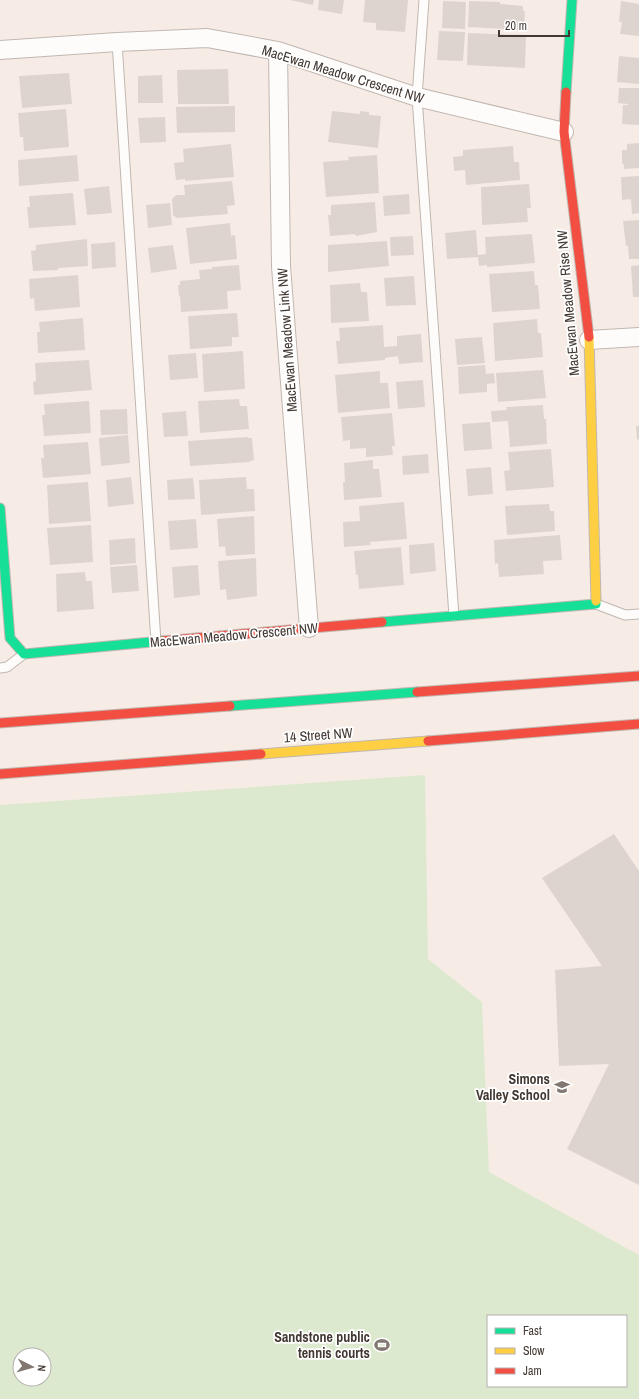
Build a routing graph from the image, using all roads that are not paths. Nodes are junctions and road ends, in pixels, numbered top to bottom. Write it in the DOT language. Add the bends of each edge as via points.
graph roads {
  1 [pos="424,0"];
  2 [pos="572,0"];
  3 [pos="117,42"];
  4 [pos="0,50"];
  5 [pos="278,51"];
  6 [pos="417,97"];
  7 [pos="564,132"];
  8 [pos="639,337"];
  9 [pos="588,340"];
  10 [pos="0,508"];
  11 [pos="596,604"];
  12 [pos="639,614"];
  13 [pos="454,617"];
  14 [pos="309,628"];
  15 [pos="156,642"];
  16 [pos="24,654"];
  17 [pos="0,668"];
  18 [pos="639,676"];
  19 [pos="0,722"];
  20 [pos="639,724"];
  21 [pos="0,774"];
  1 -- 6 [label="lane"];
  2 -- 7 [label="street, MacEwan Meadow Rise NW"];
  3 -- 4 [label="street, MacEwan Meadow Crescent NW"];
  3 -- 5 [label="street, MacEwan Meadow Crescent NW" via="207,38"];
  3 -- 15 [label="lane"];
  5 -- 6 [label="street, MacEwan Meadow Crescent NW"];
  5 -- 14 [label="street, MacEwan Meadow Link NW" via="281,266"];
  6 -- 7 [label="street, MacEwan Meadow Crescent NW"];
  6 -- 13 [label="lane"];
  7 -- 9 [label="street, MacEwan Meadow Rise NW"];
  8 -- 9 [label="street"];
  9 -- 11 [label="street, MacEwan Meadow Rise NW"];
  10 -- 16 [label="street" via="10,638"];
  11 -- 12 [label="lane" via="625,615"];
  11 -- 13 [label="street, MacEwan Meadow Crescent NW"];
  13 -- 14 [label="street, MacEwan Meadow Crescent NW"];
  14 -- 15 [label="street, MacEwan Meadow Crescent NW"];
  15 -- 16 [label="street, MacEwan Meadow Crescent NW"];
  16 -- 17 [label="lane" via="7,667"];
  18 -- 19 [label="street"];
  20 -- 21 [label="street, 14 Street NW"];
}
